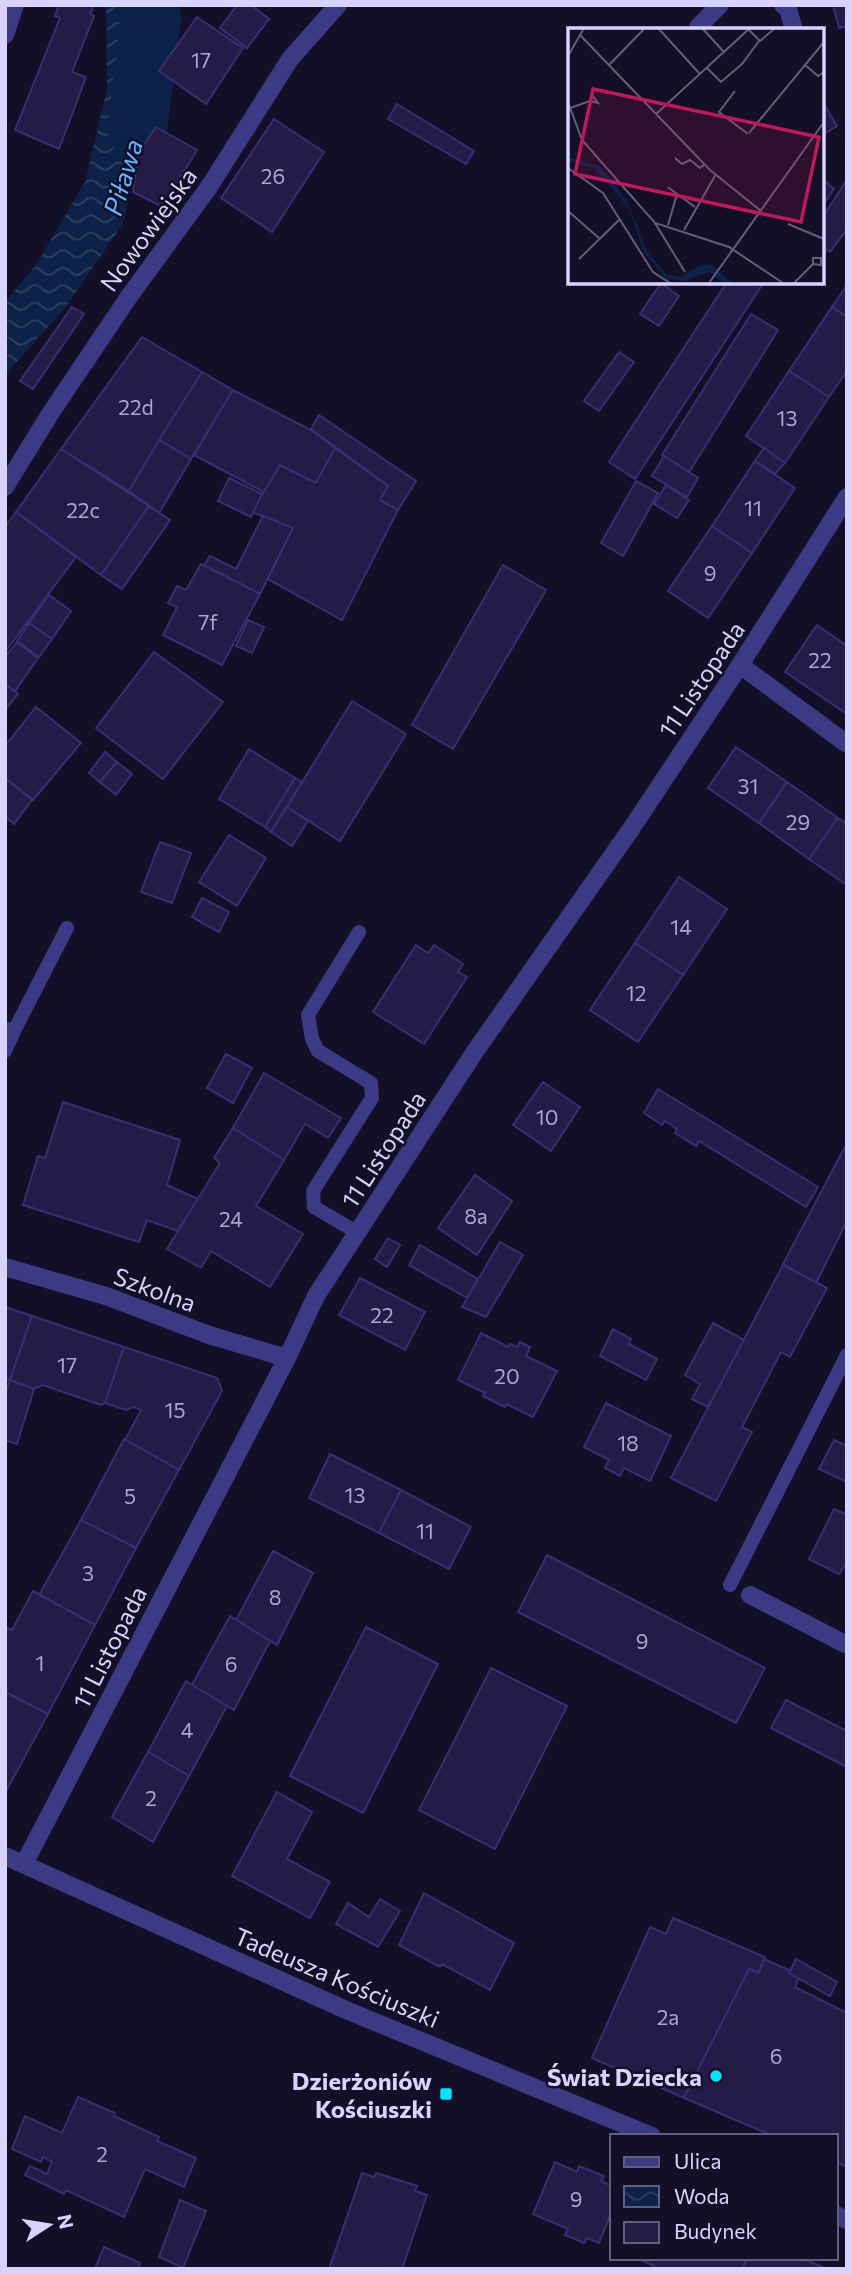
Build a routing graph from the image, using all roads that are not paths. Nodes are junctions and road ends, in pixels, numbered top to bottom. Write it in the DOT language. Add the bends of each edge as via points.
graph roads {
  1 [pos="15,5"];
  2 [pos="338,5"];
  3 [pos="720,5"];
  4 [pos="783,5"];
  5 [pos="698,28"];
  6 [pos="793,28"];
  7 [pos="5,35"];
  8 [pos="5,486"];
  9 [pos="847,498"];
  10 [pos="740,665"];
  11 [pos="847,744"];
  12 [pos="67,928"];
  13 [pos="359,932"];
  14 [pos="10,1029"];
  15 [pos="5,1051"];
  16 [pos="358,1233"];
  17 [pos="5,1267"];
  18 [pos="847,1355"];
  19 [pos="287,1358"];
  20 [pos="730,1585"];
  21 [pos="750,1595"];
  22 [pos="847,1645"];
  23 [pos="5,1856"];
  24 [pos="24,1864"];
  25 [pos="647,2134"];
  1 -- 7 [label="street"];
  2 -- 8 [label="street, Nowowiejska" via="290,59 209,187 128,298"];
  3 -- 5 [label="street"];
  4 -- 6 [label="street"];
  9 -- 10 [label="street, 11 Listopada"];
  10 -- 11 [label="street"];
  10 -- 16 [label="street, 11 Listopada" via="474,1053"];
  12 -- 14 [label="lane"];
  13 -- 16 [label="lane" via="308,1015 318,1051 371,1083 372,1098 313,1191 314,1207"];
  14 -- 15 [label="lane"];
  16 -- 19 [label="street, 11 Listopada" via="316,1296"];
  17 -- 19 [label="street, Szkolna"];
  18 -- 20 [label="lane"];
  19 -- 24 [label="street, 11 Listopada"];
  21 -- 22 [label="street"];
  23 -- 24 [label="street, Tadeusza Kościuszki"];
  24 -- 25 [label="street, Tadeusza Kościuszki" via="346,2010"];
}
